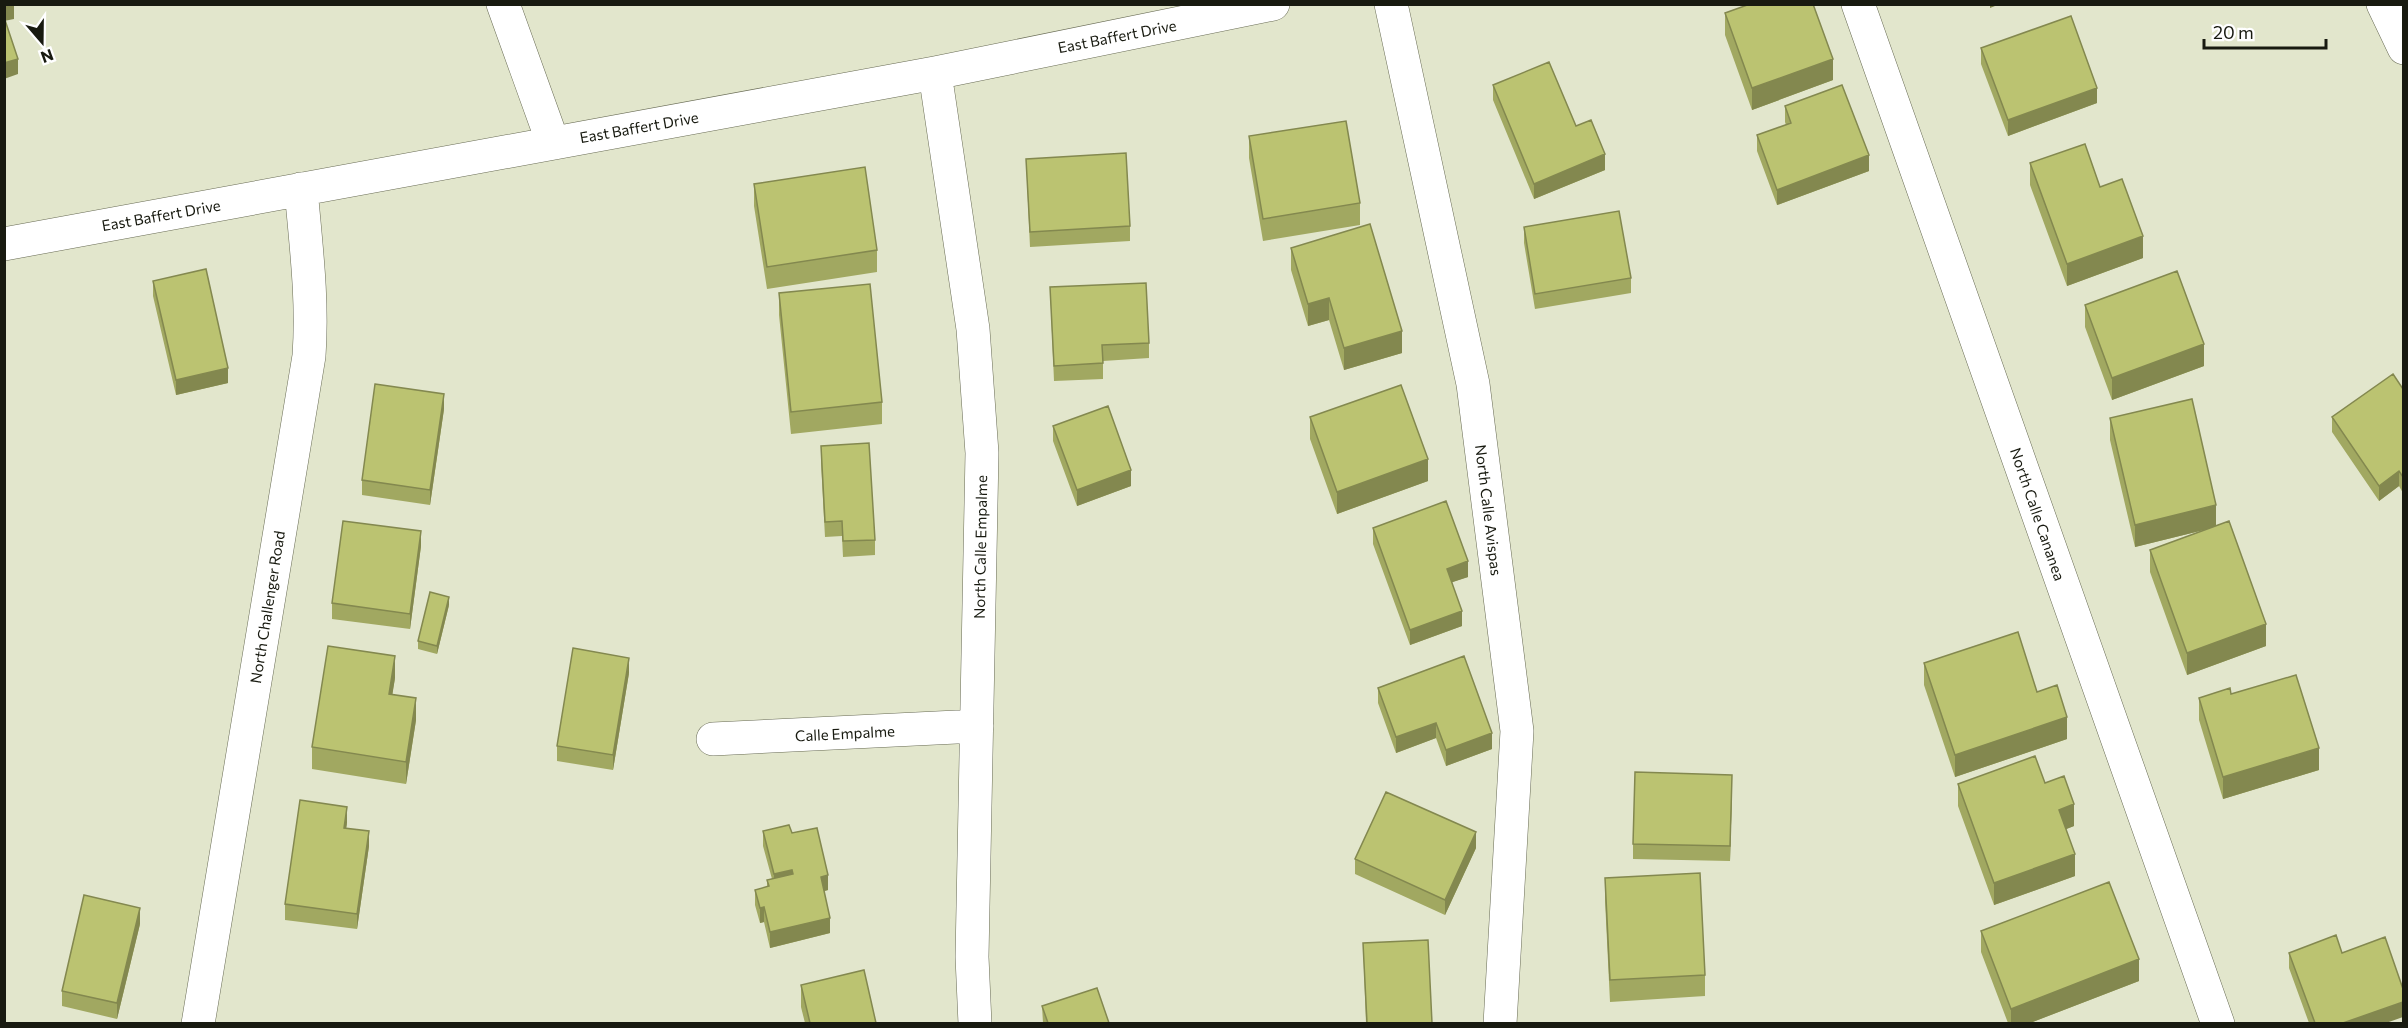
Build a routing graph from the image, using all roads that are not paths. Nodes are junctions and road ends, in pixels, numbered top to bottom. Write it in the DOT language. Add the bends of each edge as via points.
graph roads {
  1 [pos="503,4"];
  2 [pos="1273,4"];
  3 [pos="1392,4"];
  4 [pos="1858,4"];
  5 [pos="2383,4"];
  6 [pos="2403,48"];
  7 [pos="935,73"];
  8 [pos="553,143"];
  9 [pos="301,189"];
  10 [pos="4,244"];
  11 [pos="977,726"];
  12 [pos="713,739"];
  13 [pos="198,1023"];
  14 [pos="975,1023"];
  15 [pos="1500,1023"];
  16 [pos="2218,1023"];
  1 -- 8 [label="street"];
  2 -- 7 [label="street, East Baffert Drive"];
  3 -- 15 [label="street, North Calle Avispas" via="1473,384 1517,731"];
  4 -- 16 [label="street, North Calle Cananea"];
  5 -- 6 [label="street"];
  7 -- 8 [label="street, East Baffert Drive"];
  7 -- 11 [label="street, North Calle Empalme" via="973,329 982,453"];
  8 -- 9 [label="street, East Baffert Drive"];
  9 -- 10 [label="street, East Baffert Drive"];
  9 -- 13 [label="street, North Challenger Road" via="312,315 309,356"];
  11 -- 12 [label="street, Calle Empalme"];
  11 -- 14 [label="street, North Calle Empalme" via="972,957"];
}
